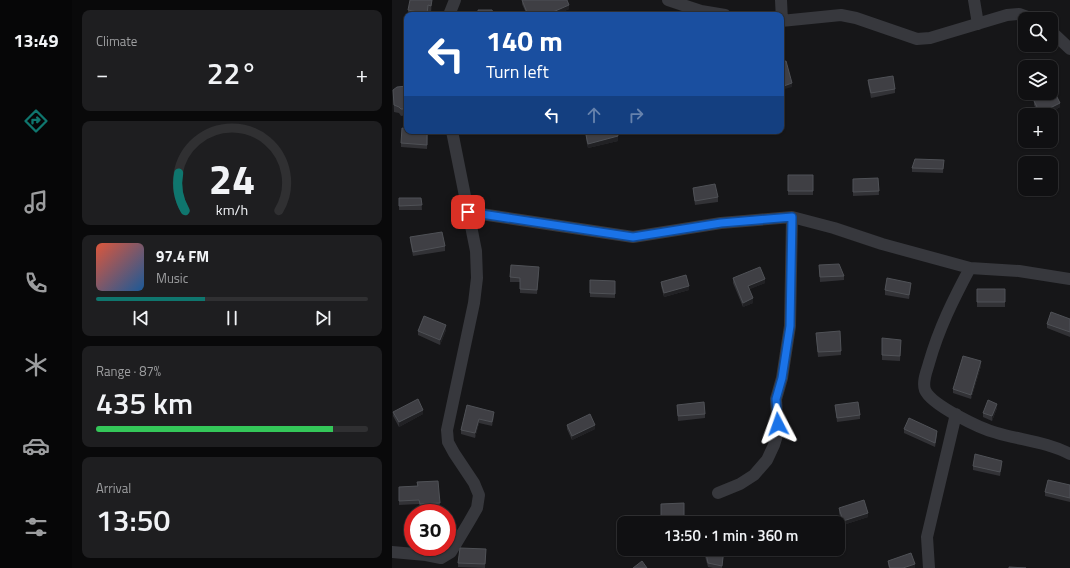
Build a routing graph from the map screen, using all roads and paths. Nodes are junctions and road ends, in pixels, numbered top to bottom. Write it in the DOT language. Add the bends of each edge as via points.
graph roads {
  1 [pos="455,0"];
  2 [pos="668,0"];
  3 [pos="781,0"];
  4 [pos="974,0"];
  5 [pos="450,12"];
  6 [pos="707,12"];
  7 [pos="782,12"];
  8 [pos="1018,14"];
  9 [pos="784,21"];
  10 [pos="978,24"];
  11 [pos="1058,38"];
  12 [pos="1070,49"];
  13 [pos="453,134"];
  14 [pos="468,212"];
  15 [pos="792,217"];
  16 [pos="970,268"];
  17 [pos="1070,280"];
  18 [pos="956,414"];
  19 [pos="1070,454"];
  20 [pos="718,492"];
  21 [pos="392,552"];
  22 [pos="442,563"];
  23 [pos="929,568"];
  1 -- 5 [label="street"];
  2 -- 6 [label="street"];
  3 -- 7 [label="street"];
  4 -- 10 [label="street"];
  8 -- 10 [label="street"];
  9 -- 10 [label="street" via="841,16 856,18 917,39 930,38"];
  11 -- 12 [label="street"];
  13 -- 14 [label="street"];
  14 -- 15 [label="street" via="633,237 721,223"];
  14 -- 22 [label="street" via="476,251 476,284 447,430 448,442 479,495 477,508"];
  15 -- 16 [label="street"];
  15 -- 20 [label="street" via="790,326 776,399 778,432 767,460 754,475 740,484"];
  16 -- 17 [label="street" via="1019,271"];
  16 -- 18 [label="street" via="936,339 924,380 925,389 930,397 940,406"];
  18 -- 19 [label="street" via="985,430"];
  18 -- 23 [label="street" via="928,537"];
  21 -- 22 [label="street" via="426,555"];
}
